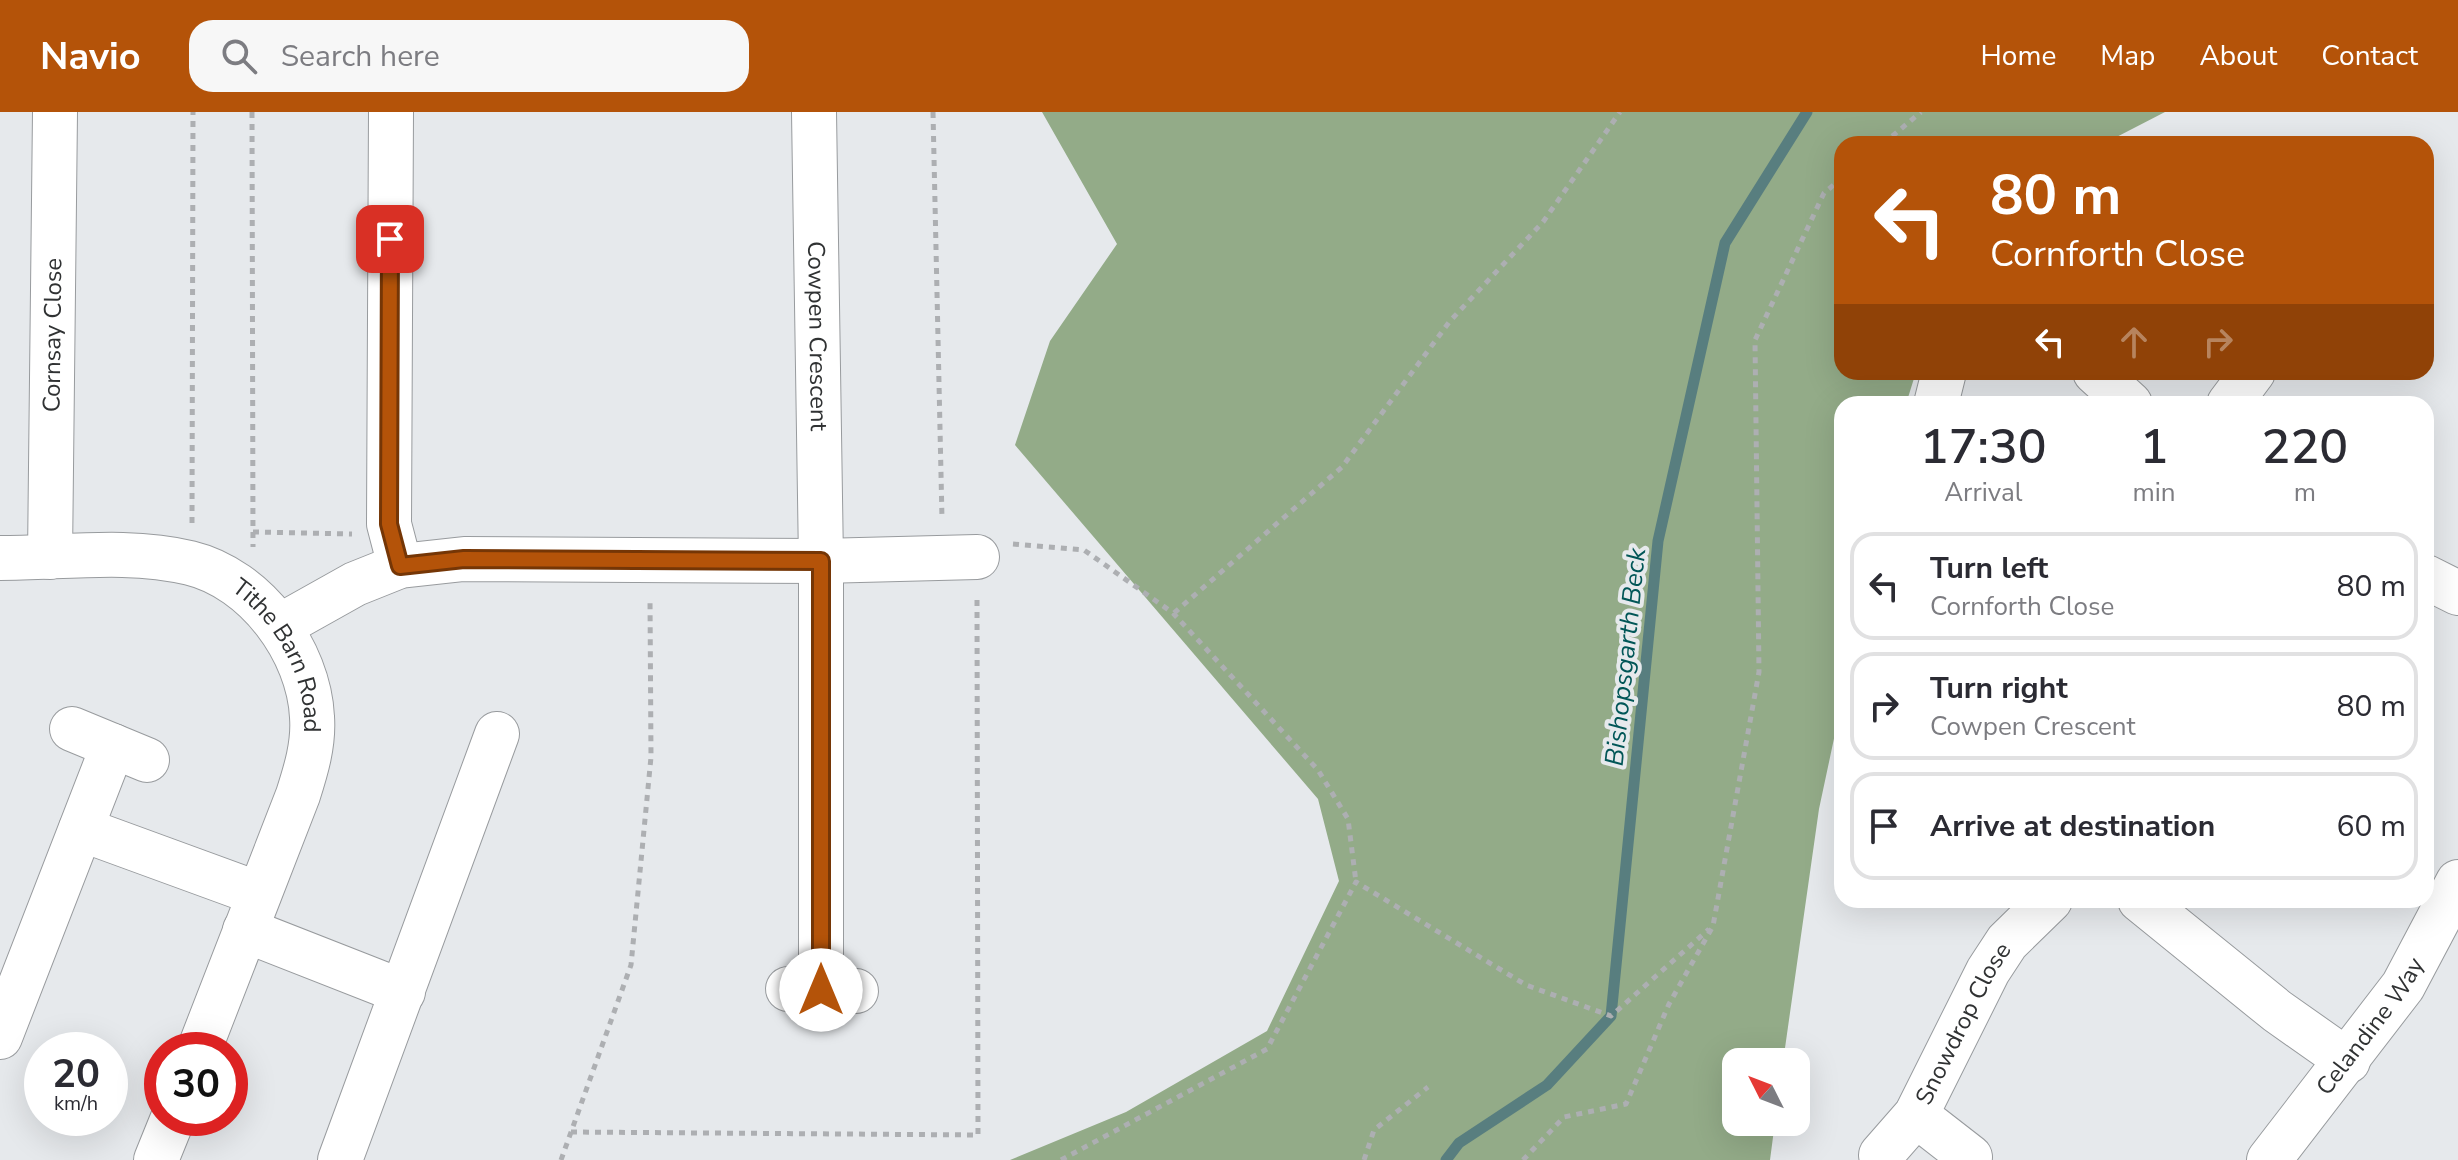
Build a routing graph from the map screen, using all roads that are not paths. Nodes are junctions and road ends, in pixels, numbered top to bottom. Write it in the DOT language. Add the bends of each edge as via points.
graph roads {
  1 [pos="55,112"];
  2 [pos="391,112"];
  3 [pos="814,112"];
  4 [pos="2104,380"];
  5 [pos="2121,396"];
  6 [pos="50,557"];
  7 [pos="960,557"];
  8 [pos="0,558"];
  9 [pos="821,561"];
  10 [pos="400,566"];
  11 [pos="2434,581"];
  12 [pos="2458,593"];
  13 [pos="280,626"];
  14 [pos="72,729"];
  15 [pos="497,732"];
  16 [pos="81,829"];
  17 [pos="2458,882"];
  18 [pos="2041,908"];
  19 [pos="2150,908"];
  20 [pos="252,912"];
  21 [pos="822,990"];
  22 [pos="403,992"];
  23 [pos="206,1032"];
  24 [pos="0,1037"];
  25 [pos="2348,1061"];
  26 [pos="1916,1115"];
  27 [pos="166,1136"];
  28 [pos="1881,1155"];
  29 [pos="1970,1157"];
  30 [pos="156,1160"];
  31 [pos="340,1160"];
  32 [pos="2269,1160"];
  1 -- 6 [label="street, Cornsay Close"];
  2 -- 10 [label="street" via="389,524"];
  3 -- 9 [label="street, Cowpen Crescent"];
  4 -- 5 [label="street"];
  6 -- 8 [label="street, Tithe Barn Road"];
  6 -- 13 [label="street, Tithe Barn Road" via="142,556 191,564 232,583"];
  7 -- 9 [label="street"];
  9 -- 10 [label="street" via="464,559"];
  9 -- 21 [label="street, Cowpen Crescent"];
  10 -- 13 [label="street" via="355,584"];
  11 -- 12 [label="street"];
  13 -- 20 [label="street, Tithe Barn Road" via="305,679 312,717 310,756"];
  14 -- 16 [label="street" via="130,753"];
  15 -- 22 [label="street"];
  16 -- 20 [label="street"];
  16 -- 24 [label="street"];
  17 -- 25 [label="street, Celandine Way" via="2403,986"];
  18 -- 26 [label="street, Snowdrop Close" via="2007,942 1979,985"];
  19 -- 25 [label="street"];
  20 -- 22 [label="street"];
  20 -- 23 [label="street, Tithe Barn Road"];
  22 -- 31 [label="street"];
  25 -- 32 [label="street, Celandine Way"];
  26 -- 28 [label="street, Snowdrop Close"];
  26 -- 29 [label="street, Snowdrop Close"];
  27 -- 30 [label="street"];
}
